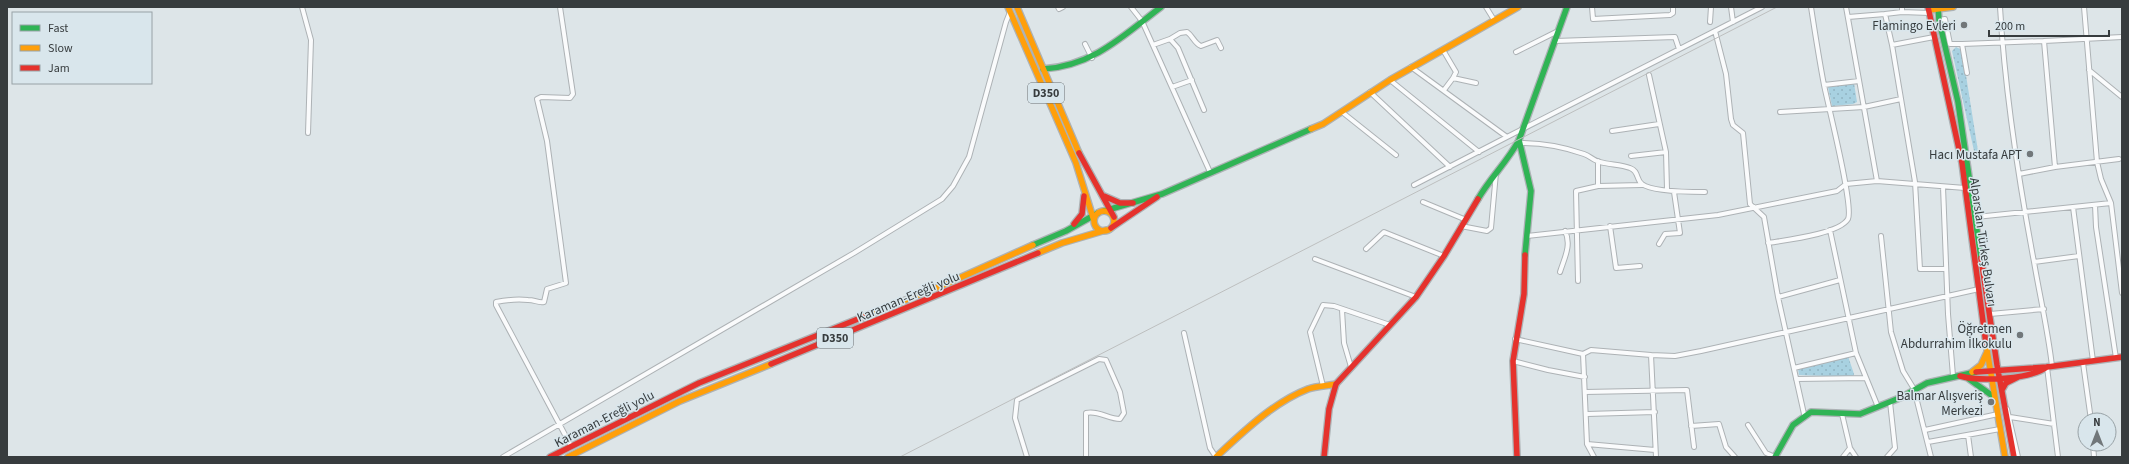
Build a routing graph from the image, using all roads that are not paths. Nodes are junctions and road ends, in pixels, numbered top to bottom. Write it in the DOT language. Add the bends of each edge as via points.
graph roads {
  1 [pos="302,7"];
  2 [pos="560,7"];
  3 [pos="1017,7"];
  4 [pos="1058,7"];
  5 [pos="1063,7"];
  6 [pos="1131,7"];
  7 [pos="1161,7"];
  8 [pos="1486,7"];
  9 [pos="1518,7"];
  10 [pos="1567,7"];
  11 [pos="1592,7"];
  12 [pos="1673,7"];
  13 [pos="1711,7"];
  14 [pos="1731,7"];
  15 [pos="1762,7"];
  16 [pos="1811,7"];
  17 [pos="1846,7"];
  18 [pos="1902,7"];
  19 [pos="1954,7"];
  20 [pos="2000,7"];
  21 [pos="2084,7"];
  22 [pos="1938,8"];
  23 [pos="1009,10"];
  24 [pos="1928,10"];
  25 [pos="1902,12"];
  26 [pos="1885,14"];
  27 [pos="1848,17"];
  28 [pos="1494,20"];
  29 [pos="1939,20"];
  30 [pos="1142,21"];
  31 [pos="1710,22"];
  32 [pos="1733,22"];
  33 [pos="1558,31"];
  34 [pos="1715,31"];
  35 [pos="2122,36"];
  36 [pos="1934,37"];
  37 [pos="2087,38"];
  38 [pos="1170,39"];
  39 [pos="1555,41"];
  40 [pos="2044,41"];
  41 [pos="1085,44"];
  42 [pos="1892,44"];
  43 [pos="1962,44"];
  44 [pos="2002,44"];
  45 [pos="1153,45"];
  46 [pos="1220,48"];
  47 [pos="1679,49"];
  48 [pos="1443,50"];
  49 [pos="1516,52"];
  50 [pos="1092,58"];
  51 [pos="1411,67"];
  52 [pos="1043,69"];
  53 [pos="2089,70"];
  54 [pos="1967,73"];
  55 [pos="1649,76"];
  56 [pos="1453,78"];
  57 [pos="1192,80"];
  58 [pos="1390,80"];
  59 [pos="1860,80"];
  60 [pos="1476,83"];
  61 [pos="1824,85"];
  62 [pos="1172,87"];
  63 [pos="1444,90"];
  64 [pos="1370,92"];
  65 [pos="2122,97"];
  66 [pos="1902,99"];
  67 [pos="1864,107"];
  68 [pos="1830,109"];
  69 [pos="1204,110"];
  70 [pos="1342,112"];
  71 [pos="1780,112"];
  72 [pos="1659,124"];
  73 [pos="1523,129"];
  74 [pos="1612,131"];
  75 [pos="308,133"];
  76 [pos="1507,138"];
  77 [pos="1520,141"];
  78 [pos="1479,152"];
  79 [pos="1666,152"];
  80 [pos="1396,155"];
  81 [pos="1631,156"];
  82 [pos="2119,159"];
  83 [pos="1598,161"];
  84 [pos="2097,162"];
  85 [pos="1450,167"];
  86 [pos="2055,167"];
  87 [pos="1210,172"];
  88 [pos="1496,173"];
  89 [pos="2018,174"];
  90 [pos="1082,180"];
  91 [pos="1877,181"];
  92 [pos="1915,182"];
  93 [pos="1846,184"];
  94 [pos="1414,185"];
  95 [pos="1643,185"];
  96 [pos="1598,186"];
  97 [pos="1943,186"];
  98 [pos="1965,188"];
  99 [pos="1667,189"];
  100 [pos="1098,190"];
  101 [pos="1674,192"];
  102 [pos="1705,192"];
  103 [pos="1162,194"];
  104 [pos="1423,202"];
  105 [pos="1133,203"];
  106 [pos="2111,203"];
  107 [pos="2095,205"];
  108 [pos="2073,207"];
  109 [pos="1752,208"];
  110 [pos="1111,209"];
  111 [pos="2026,212"];
  112 [pos="1097,215"];
  113 [pos="1114,217"];
  114 [pos="1976,217"];
  115 [pos="1464,220"];
  116 [pos="1678,220"];
  117 [pos="1461,226"];
  118 [pos="1610,226"];
  119 [pos="1109,229"];
  120 [pos="1578,230"];
  121 [pos="1830,230"];
  122 [pos="1066,231"];
  123 [pos="1565,232"];
  124 [pos="1527,236"];
  125 [pos="1881,236"];
  126 [pos="1768,243"];
  127 [pos="1659,244"];
  128 [pos="1366,249"];
  129 [pos="1444,256"];
  130 [pos="2079,256"];
  131 [pos="1315,259"];
  132 [pos="2034,262"];
  133 [pos="1640,266"];
  134 [pos="1945,269"];
  135 [pos="1560,272"];
  136 [pos="1840,280"];
  137 [pos="1578,281"];
  138 [pos="1979,289"];
  139 [pos="2122,293"];
  140 [pos="1947,295"];
  141 [pos="1778,296"];
  142 [pos="1416,297"];
  143 [pos="1888,308"];
  144 [pos="2044,309"];
  145 [pos="1342,310"];
  146 [pos="1990,314"];
  147 [pos="1848,317"];
  148 [pos="1390,325"];
  149 [pos="1785,331"];
  150 [pos="1184,333"];
  151 [pos="1516,339"];
  152 [pos="1987,352"];
  153 [pos="1856,353"];
  154 [pos="1583,354"];
  155 [pos="1651,355"];
  156 [pos="2119,358"];
  157 [pos="1513,360"];
  158 [pos="2093,361"];
  159 [pos="1997,363"];
  160 [pos="2083,363"];
  161 [pos="2049,366"];
  162 [pos="1351,367"];
  163 [pos="1794,368"];
  164 [pos="2013,369"];
  165 [pos="1998,370"];
  166 [pos="1990,371"];
  167 [pos="2026,374"];
  168 [pos="1956,376"];
  169 [pos="1969,376"];
  170 [pos="1585,377"];
  171 [pos="1866,378"];
  172 [pos="1999,378"];
  173 [pos="1796,379"];
  174 [pos="1991,379"];
  175 [pos="1336,384"];
  176 [pos="1323,386"];
  177 [pos="1914,389"];
  178 [pos="2002,390"];
  179 [pos="1652,391"];
  180 [pos="1585,392"];
  181 [pos="1994,397"];
  182 [pos="2004,400"];
  183 [pos="1890,402"];
  184 [pos="1878,407"];
  185 [pos="1655,412"];
  186 [pos="2090,412"];
  187 [pos="1587,414"];
  188 [pos="1804,414"];
  189 [pos="1842,414"];
  190 [pos="1998,414"];
  191 [pos="2010,417"];
  192 [pos="2054,424"];
  193 [pos="1748,425"];
  194 [pos="558,426"];
  195 [pos="1691,426"];
  196 [pos="2000,429"];
  197 [pos="1925,430"];
  198 [pos="1968,435"];
  199 [pos="1928,442"];
  200 [pos="1587,444"];
  201 [pos="571,446"];
  202 [pos="1694,447"];
  203 [pos="1850,448"];
  204 [pos="1655,450"];
  205 [pos="1516,456"];
  206 [pos="503,457"];
  207 [pos="550,457"];
  208 [pos="568,457"];
  209 [pos="1027,457"];
  210 [pos="1086,457"];
  211 [pos="1216,457"];
  212 [pos="1324,457"];
  213 [pos="1594,457"];
  214 [pos="1656,457"];
  215 [pos="1735,457"];
  216 [pos="1775,457"];
  217 [pos="1843,457"];
  218 [pos="1856,457"];
  219 [pos="1887,457"];
  220 [pos="1931,457"];
  221 [pos="1971,457"];
  222 [pos="2005,457"];
  223 [pos="2014,457"];
  224 [pos="2018,457"];
  225 [pos="2058,457"];
  1 -- 75 [label="street" via="310,40"];
  2 -- 194 [label="street" via="573,94 570,98 541,97 537,99 537,104 547,140 566,283 547,289 544,302 496,302"];
  3 -- 52 [label="main road, D350"];
  4 -- 5 [label="street"];
  6 -- 30 [label="street"];
  7 -- 30 [label="main road"];
  8 -- 28 [label="street"];
  9 -- 28 [label="main road"];
  10 -- 33 [label="main road"];
  11 -- 12 [label="street" via="1593,19 1670,15 1673,13"];
  13 -- 31 [label="street"];
  14 -- 32 [label="street"];
  15 -- 32 [label="street"];
  16 -- 61 [label="street"];
  17 -- 27 [label="street"];
  18 -- 25 [label="street"];
  19 -- 22 [label="main road"];
  20 -- 44 [label="street"];
  21 -- 37 [label="street"];
  22 -- 24 [label="main road"];
  22 -- 29 [label="main road, Alparslan Türkeş Bulvarı"];
  23 -- 90 [label="main road, D350"];
  23 -- 194 [label="street" via="969,157 956,182 942,199"];
  24 -- 25 [label="street"];
  24 -- 36 [label="main road, Alparslan Türkeş Bulvarı"];
  25 -- 26 [label="street"];
  26 -- 27 [label="street"];
  26 -- 42 [label="street"];
  27 -- 59 [label="street"];
  28 -- 48 [label="main road"];
  29 -- 43 [label="street" via="1945,19 1950,44"];
  29 -- 114 [label="main road, Alparslan Türkeş Bulvarı" via="1958,102"];
  30 -- 45 [label="street"];
  30 -- 50 [label="main road"];
  32 -- 34 [label="street"];
  33 -- 39 [label="main road"];
  33 -- 49 [label="street"];
  34 -- 47 [label="street"];
  34 -- 109 [label="street" via="1726,74 1732,125 1743,133"];
  35 -- 37 [label="street"];
  36 -- 42 [label="street"];
  36 -- 98 [label="main road, Alparslan Türkeş Bulvarı" via="1962,163"];
  37 -- 40 [label="street"];
  37 -- 53 [label="street"];
  38 -- 45 [label="street"];
  38 -- 46 [label="street" via="1187,32 1192,35 1196,44 1201,46 1217,40"];
  38 -- 57 [label="street" via="1178,48"];
  39 -- 47 [label="street" via="1675,37"];
  39 -- 73 [label="main road"];
  40 -- 44 [label="street"];
  40 -- 86 [label="street"];
  41 -- 50 [label="street"];
  42 -- 66 [label="street"];
  43 -- 44 [label="street"];
  43 -- 54 [label="street"];
  44 -- 89 [label="street"];
  45 -- 62 [label="street"];
  47 -- 73 [label="street"];
  48 -- 51 [label="main road"];
  48 -- 56 [label="street" via="1456,72"];
  50 -- 52 [label="main road" via="1060,70"];
  51 -- 58 [label="main road"];
  51 -- 63 [label="street"];
  52 -- 100 [label="main road, D350" via="1082,160"];
  53 -- 65 [label="street"];
  53 -- 84 [label="street"];
  55 -- 72 [label="street"];
  56 -- 60 [label="street"];
  56 -- 63 [label="street"];
  57 -- 62 [label="street"];
  57 -- 69 [label="street"];
  58 -- 64 [label="main road"];
  58 -- 78 [label="street"];
  59 -- 61 [label="street"];
  59 -- 67 [label="street"];
  61 -- 68 [label="street"];
  62 -- 87 [label="street"];
  63 -- 76 [label="street"];
  64 -- 70 [label="main road"];
  64 -- 85 [label="street"];
  66 -- 67 [label="street"];
  66 -- 92 [label="street"];
  67 -- 68 [label="street"];
  67 -- 91 [label="street"];
  68 -- 71 [label="street"];
  68 -- 93 [label="street"];
  70 -- 80 [label="street"];
  70 -- 87 [label="main road" via="1323,124"];
  72 -- 74 [label="street"];
  72 -- 79 [label="street"];
  73 -- 76 [label="street"];
  73 -- 77 [label="main road"];
  76 -- 78 [label="street"];
  77 -- 83 [label="street" via="1586,154"];
  77 -- 88 [label="main road"];
  77 -- 124 [label="main road" via="1531,191"];
  78 -- 85 [label="street"];
  79 -- 81 [label="street"];
  79 -- 99 [label="street"];
  82 -- 84 [label="street"];
  83 -- 95 [label="street" via="1631,168 1637,172"];
  83 -- 96 [label="street"];
  84 -- 86 [label="street"];
  84 -- 106 [label="street"];
  85 -- 94 [label="street"];
  86 -- 89 [label="street"];
  87 -- 103 [label="main road"];
  88 -- 115 [label="main road"];
  88 -- 117 [label="street" via="1491,228 1480,231"];
  89 -- 111 [label="street"];
  90 -- 112 [label="main road"];
  90 -- 122 [label="main road, D350" via="1082,214"];
  91 -- 92 [label="street"];
  91 -- 93 [label="street"];
  92 -- 97 [label="street"];
  92 -- 134 [label="street" via="1920,269"];
  93 -- 109 [label="street" via="1837,191"];
  93 -- 121 [label="street" via="1848,218 1840,227"];
  95 -- 96 [label="street"];
  95 -- 99 [label="street"];
  96 -- 120 [label="street" via="1576,191"];
  97 -- 98 [label="street"];
  97 -- 134 [label="street"];
  98 -- 138 [label="main road, Alparslan Türkeş Bulvarı"];
  99 -- 101 [label="street"];
  100 -- 105 [label="main road" via="1113,201"];
  100 -- 110 [label="main road, D350"];
  101 -- 102 [label="street"];
  101 -- 116 [label="street"];
  103 -- 105 [label="main road, Karaman-Ereğli yolu"];
  103 -- 119 [label="main road, Karaman-Ereğli yolu"];
  104 -- 115 [label="street"];
  105 -- 110 [label="main road, Karaman-Ereğli yolu"];
  106 -- 107 [label="street"];
  106 -- 139 [label="street"];
  107 -- 108 [label="street"];
  107 -- 156 [label="street" via="2096,227"];
  108 -- 111 [label="street"];
  108 -- 130 [label="street"];
  109 -- 116 [label="street"];
  109 -- 126 [label="street" via="1764,217"];
  110 -- 112 [label="main road, Karaman-Ereğli yolu"];
  110 -- 113 [label="main road, D350"];
  111 -- 114 [label="street"];
  111 -- 132 [label="street"];
  112 -- 113 [label="main road" via="1110,212"];
  112 -- 119 [label="main road" via="1098,228"];
  112 -- 122 [label="main road, Karaman-Ereğli yolu"];
  113 -- 119 [label="main road"];
  114 -- 146 [label="main road, Alparslan Türkeş Bulvarı"];
  115 -- 117 [label="main road"];
  116 -- 118 [label="street"];
  116 -- 127 [label="street" via="1680,233 1665,234"];
  117 -- 129 [label="main road"];
  118 -- 120 [label="street"];
  118 -- 133 [label="street" via="1616,268"];
  119 -- 208 [label="main road, Karaman-Ereğli yolu / D350" via="1062,243 680,400"];
  120 -- 123 [label="street"];
  120 -- 137 [label="street"];
  121 -- 126 [label="street"];
  121 -- 136 [label="street"];
  122 -- 201 [label="main road, Karaman-Ereğli yolu / D350" via="860,320 717,375"];
  123 -- 124 [label="street"];
  123 -- 135 [label="street" via="1569,238 1568,248"];
  124 -- 151 [label="main road" via="1524,294"];
  125 -- 143 [label="street"];
  126 -- 141 [label="street"];
  128 -- 129 [label="street" via="1384,232"];
  129 -- 142 [label="main road"];
  130 -- 132 [label="street"];
  130 -- 158 [label="street"];
  131 -- 142 [label="street"];
  132 -- 144 [label="street"];
  134 -- 140 [label="street"];
  136 -- 141 [label="street"];
  136 -- 147 [label="street"];
  138 -- 140 [label="street"];
  138 -- 152 [label="main road, Alparslan Türkeş Bulvarı"];
  140 -- 143 [label="street"];
  140 -- 168 [label="street"];
  141 -- 149 [label="street"];
  142 -- 148 [label="main road"];
  143 -- 147 [label="street"];
  143 -- 177 [label="street" via="1891,332 1903,370"];
  144 -- 146 [label="street"];
  144 -- 161 [label="street"];
  145 -- 148 [label="street"];
  145 -- 162 [label="street" via="1344,343"];
  145 -- 176 [label="street" via="1323,305 1310,332"];
  146 -- 159 [label="main road, Alparslan Türkeş Bulvarı"];
  147 -- 149 [label="street"];
  147 -- 153 [label="street"];
  148 -- 162 [label="main road"];
  149 -- 155 [label="street" via="1675,356"];
  149 -- 163 [label="street"];
  150 -- 211 [label="street" via="1210,448"];
  151 -- 154 [label="street"];
  151 -- 157 [label="main road"];
  152 -- 166 [label="main road, Alparslan Türkeş Bulvarı"];
  152 -- 169 [label="main road" via="1979,368"];
  153 -- 163 [label="street"];
  153 -- 171 [label="street"];
  154 -- 155 [label="street" via="1591,350"];
  154 -- 170 [label="street"];
  155 -- 179 [label="street"];
  156 -- 158 [label="main road"];
  157 -- 170 [label="street"];
  157 -- 205 [label="main road"];
  158 -- 160 [label="main road"];
  159 -- 164 [label="main road"];
  159 -- 165 [label="main road, Alparslan Türkeş Bulvarı"];
  160 -- 161 [label="main road"];
  160 -- 186 [label="street"];
  161 -- 164 [label="main road"];
  161 -- 167 [label="main road" via="2040,372"];
  161 -- 192 [label="street"];
  162 -- 175 [label="main road"];
  163 -- 173 [label="street"];
  164 -- 165 [label="main road"];
  165 -- 166 [label="main road"];
  165 -- 172 [label="main road, Alparslan Türkeş Bulvarı"];
  166 -- 169 [label="main road"];
  166 -- 174 [label="main road, Alparslan Türkeş Bulvarı"];
  167 -- 172 [label="main road"];
  167 -- 178 [label="main road" via="2006,383"];
  168 -- 169 [label="main road"];
  168 -- 177 [label="main road"];
  169 -- 174 [label="main road"];
  169 -- 181 [label="main road"];
  170 -- 180 [label="street"];
  171 -- 173 [label="street"];
  171 -- 184 [label="street"];
  172 -- 174 [label="main road"];
  172 -- 178 [label="main road, Alparslan Türkeş Bulvarı"];
  173 -- 188 [label="street"];
  174 -- 181 [label="main road, Alparslan Türkeş Bulvarı"];
  175 -- 176 [label="main road"];
  175 -- 212 [label="main road" via="1329,409"];
  176 -- 211 [label="main road" via="1308,389 1288,401 1235,439"];
  177 -- 183 [label="main road"];
  177 -- 197 [label="street"];
  178 -- 182 [label="main road, Alparslan Türkeş Bulvarı"];
  179 -- 180 [label="street"];
  179 -- 185 [label="street"];
  179 -- 195 [label="street" via="1687,390"];
  180 -- 187 [label="street"];
  181 -- 190 [label="main road, Alparslan Türkeş Bulvarı"];
  182 -- 191 [label="street"];
  182 -- 223 [label="main road, Alparslan Türkeş Bulvarı"];
  183 -- 184 [label="main road"];
  183 -- 219 [label="street" via="1895,448"];
  184 -- 189 [label="main road" via="1860,414"];
  185 -- 187 [label="street"];
  185 -- 204 [label="street"];
  187 -- 200 [label="street"];
  188 -- 189 [label="main road"];
  188 -- 216 [label="main road" via="1787,433"];
  189 -- 203 [label="street"];
  190 -- 196 [label="main road, Alparslan Türkeş Bulvarı"];
  190 -- 197 [label="street"];
  191 -- 192 [label="street"];
  191 -- 224 [label="street"];
  192 -- 225 [label="street"];
  193 -- 216 [label="street" via="1766,453"];
  194 -- 201 [label="street"];
  194 -- 206 [label="street"];
  195 -- 202 [label="street"];
  195 -- 215 [label="street" via="1719,424 1726,447"];
  196 -- 198 [label="street"];
  196 -- 222 [label="main road, Alparslan Türkeş Bulvarı"];
  197 -- 199 [label="street"];
  198 -- 199 [label="street"];
  198 -- 221 [label="street"];
  199 -- 220 [label="street"];
  200 -- 204 [label="street"];
  200 -- 213 [label="street"];
  201 -- 207 [label="main road, Karaman-Ereğli yolu / D350"];
  203 -- 217 [label="street"];
  203 -- 218 [label="street"];
  204 -- 214 [label="street"];
  209 -- 210 [label="street" via="1015,418 1017,400 1099,359 1106,360 1120,392 1124,413 1120,419 1111,419 1092,411 1086,413"];
}
